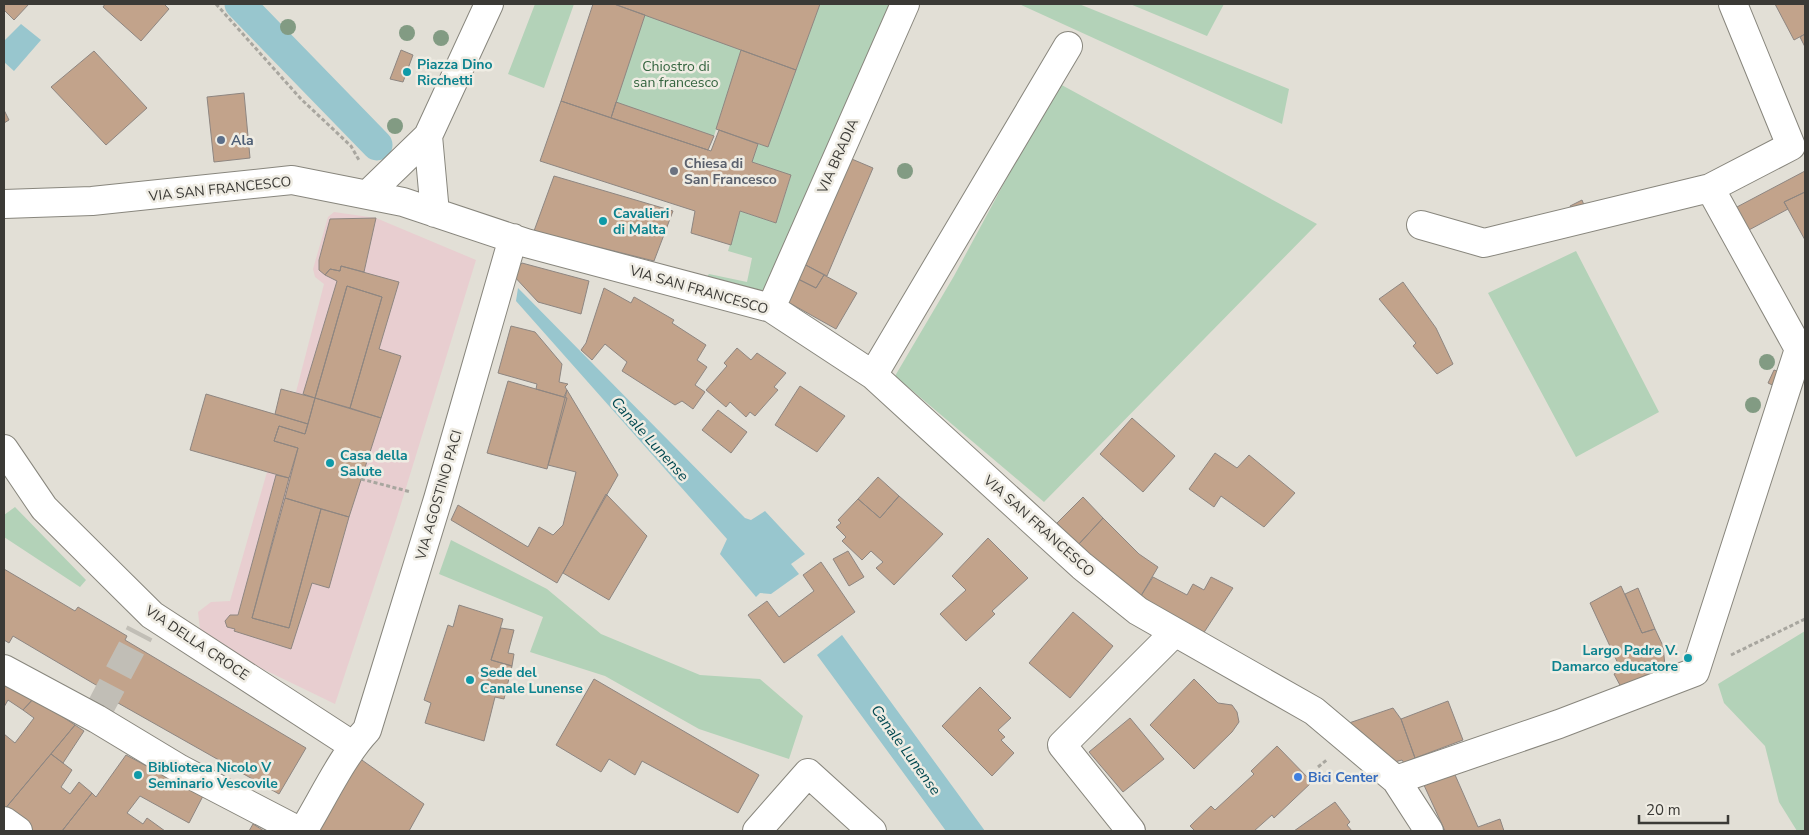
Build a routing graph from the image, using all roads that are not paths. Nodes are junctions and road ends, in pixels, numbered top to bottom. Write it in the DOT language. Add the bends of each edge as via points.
graph roads {
  1 [pos="905,4"];
  2 [pos="1733,4"];
  3 [pos="488,6"];
  4 [pos="1068,46"];
  5 [pos="428,136"];
  6 [pos="1710,188"];
  7 [pos="368,194"];
  8 [pos="4,204"];
  9 [pos="435,213"];
  10 [pos="1421,226"];
  11 [pos="513,238"];
  12 [pos="770,308"];
  13 [pos="873,376"];
  14 [pos="4,449"];
  15 [pos="1175,632"];
  16 [pos="4,669"];
  17 [pos="352,745"];
  18 [pos="1396,780"];
  19 [pos="4,821"];
  20 [pos="18,831"];
  21 [pos="299,831"];
  22 [pos="303,831"];
  23 [pos="757,831"];
  24 [pos="872,831"];
  25 [pos="1131,831"];
  26 [pos="1429,831"];
  1 -- 12 [label="street, VIA BRADIA"];
  2 -- 6 [label="street" via="1792,146"];
  3 -- 5 [label="street"];
  4 -- 13 [label="street"];
  5 -- 7 [label="street"];
  5 -- 9 [label="street"];
  6 -- 10 [label="street" via="1484,243"];
  6 -- 18 [label="street" via="1799,349 1696,672"];
  7 -- 8 [label="street, VIA SAN FRANCESCO" via="292,180 92,201"];
  7 -- 9 [label="street, VIA SAN FRANCESCO"];
  9 -- 11 [label="street, VIA SAN FRANCESCO"];
  11 -- 12 [label="street, VIA SAN FRANCESCO"];
  11 -- 17 [label="street, VIA AGOSTINO PACI" via="367,730"];
  12 -- 13 [label="street, VIA SAN FRANCESCO"];
  13 -- 15 [label="street, VIA SAN FRANCESCO" via="1082,566 1138,611"];
  14 -- 17 [label="street, VIA DELLA CROCE" via="44,508 152,615"];
  15 -- 18 [label="street, VIA SAN FRANCESCO" via="1314,711"];
  15 -- 25 [label="street" via="1062,745"];
  16 -- 21 [label="street" via="180,769"];
  17 -- 22 [label="street, VIA AGOSTINO PACI" via="347,759"];
  18 -- 26 [label="street, VIA SAN FRANCESCO"];
  19 -- 20 [label="street"];
  23 -- 24 [label="street" via="808,773"];
}
